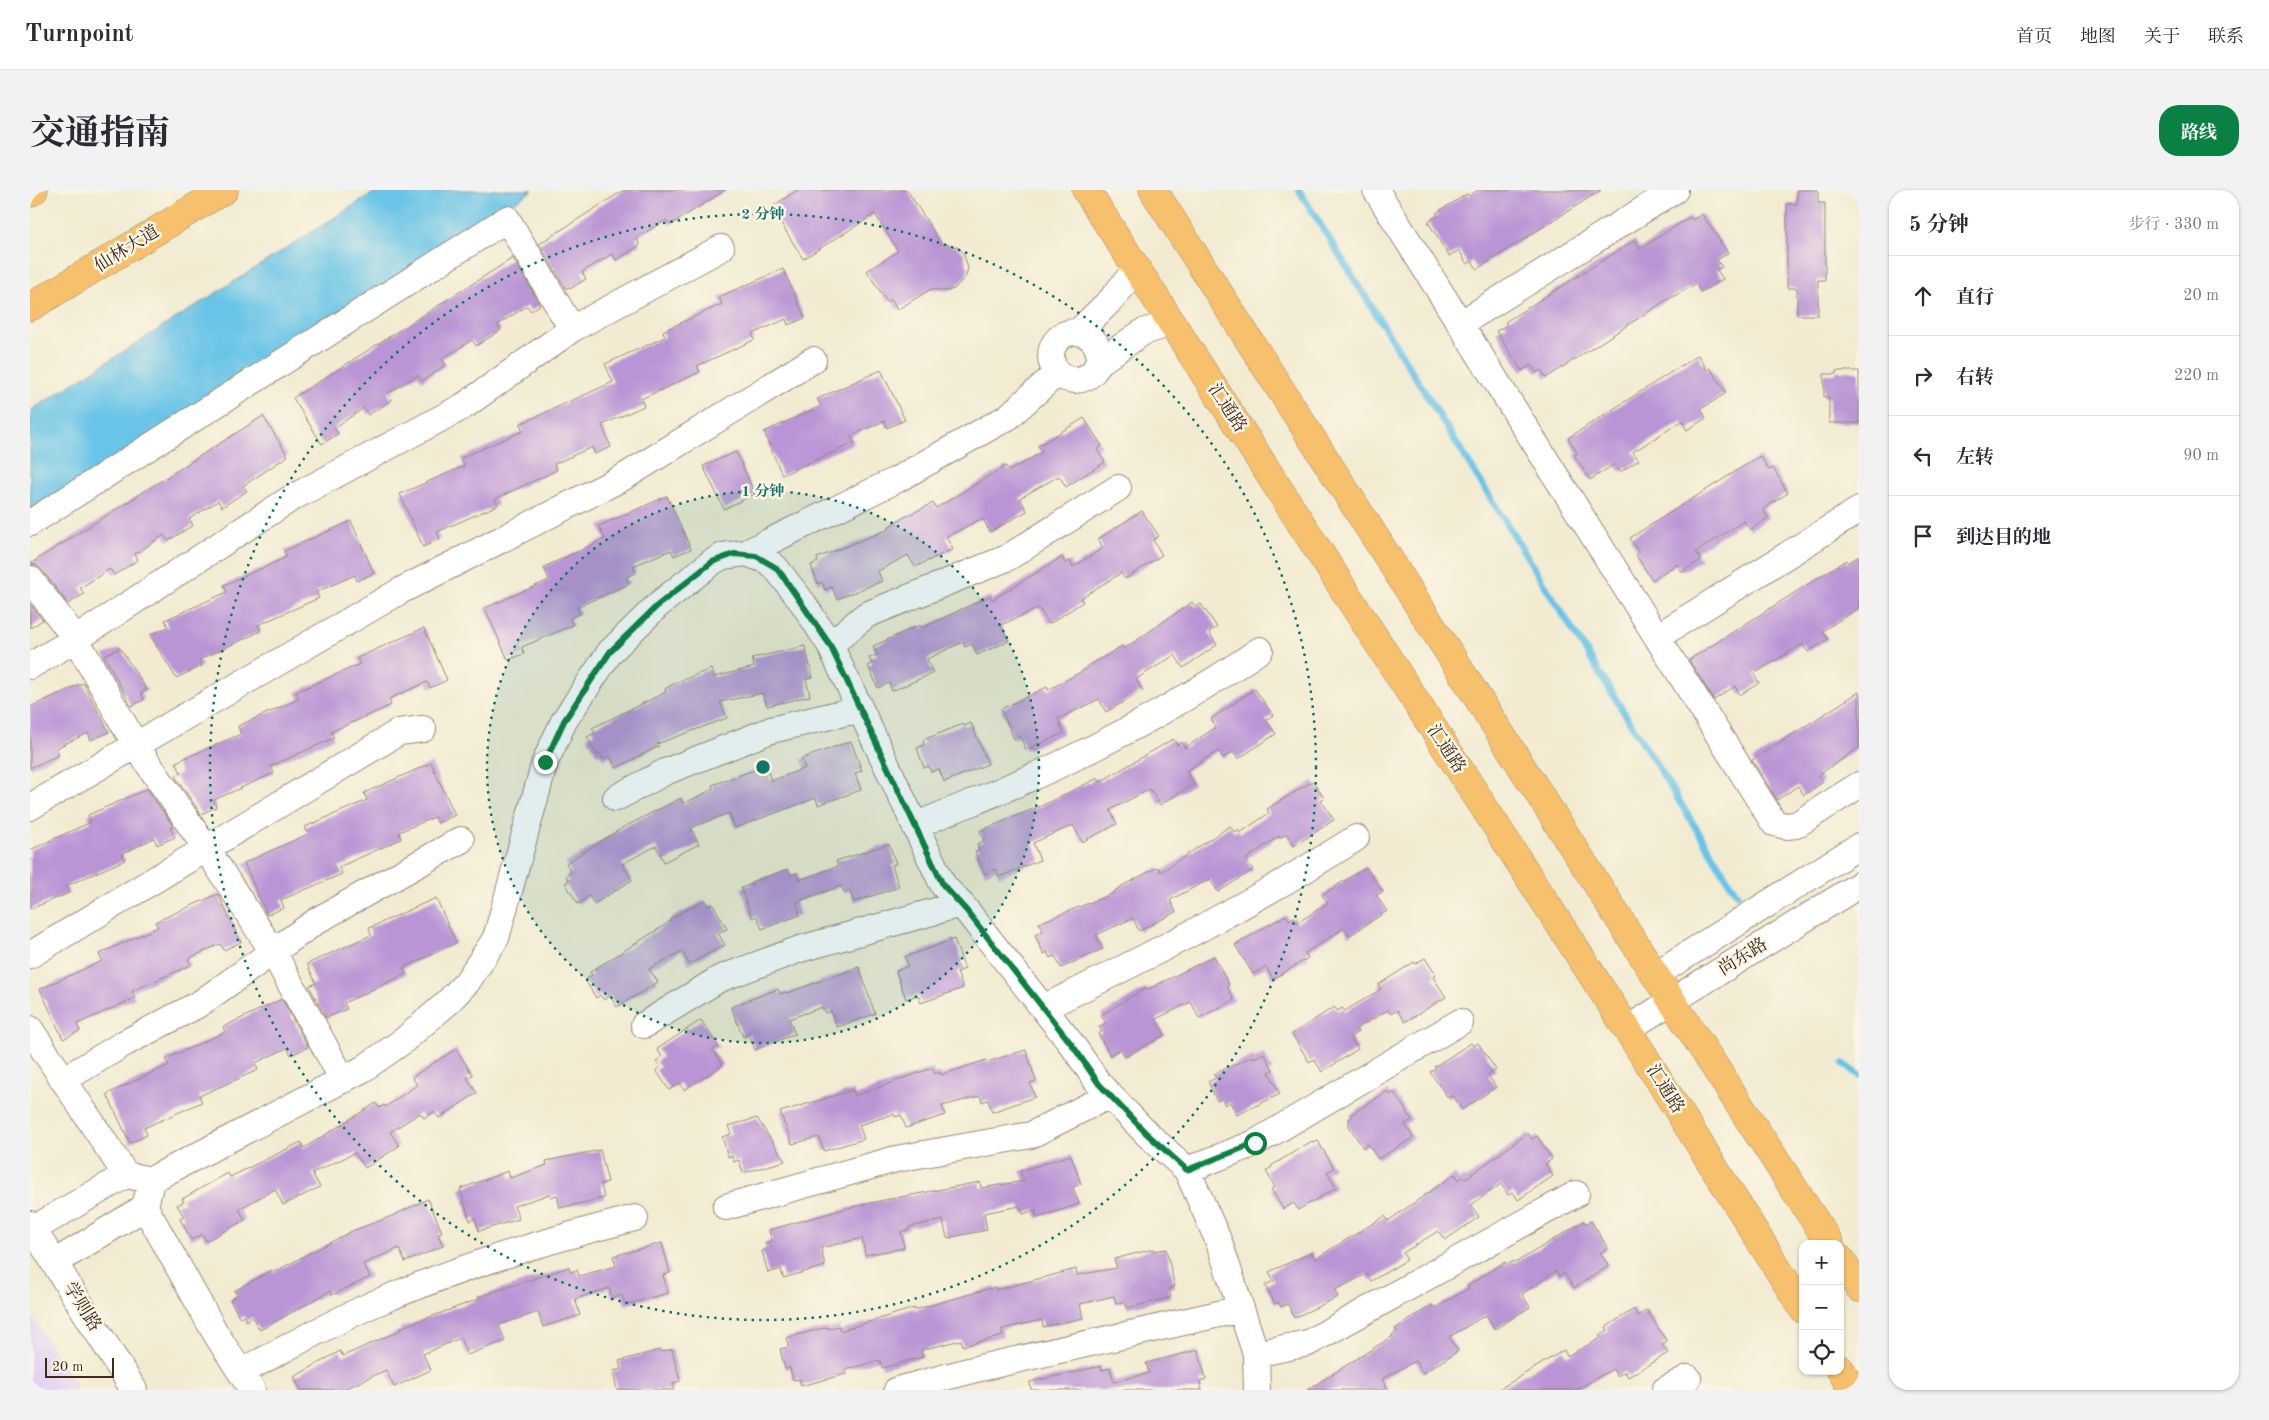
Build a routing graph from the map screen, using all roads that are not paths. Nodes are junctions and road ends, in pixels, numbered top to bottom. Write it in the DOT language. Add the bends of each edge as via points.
graph roads {
  1 [pos="34,190"];
  2 [pos="224,190"];
  3 [pos="1086,190"];
  4 [pos="1152,190"];
  5 [pos="1376,190"];
  6 [pos="1675,190"];
  7 [pos="30,193"];
  8 [pos="721,248"];
  9 [pos="1137,268"];
  10 [pos="30,307"];
  11 [pos="1172,323"];
  12 [pos="1460,324"];
  13 [pos="572,328"];
  14 [pos="1078,332"];
  15 [pos="813,360"];
  16 [pos="1098,363"];
  17 [pos="1057,373"];
  18 [pos="1118,488"];
  19 [pos="1859,510"];
  20 [pos="30,523"];
  21 [pos="746,554"];
  22 [pos="30,579"];
  23 [pos="1657,637"];
  24 [pos="76,639"];
  25 [pos="830,645"];
  26 [pos="1260,650"];
  27 [pos="30,666"];
  28 [pos="860,709"];
  29 [pos="423,729"];
  30 [pos="136,746"];
  31 [pos="1859,785"];
  32 [pos="616,798"];
  33 [pos="30,807"];
  34 [pos="915,826"];
  35 [pos="1356,838"];
  36 [pos="461,840"];
  37 [pos="1859,846"];
  38 [pos="206,848"];
  39 [pos="1859,885"];
  40 [pos="961,904"];
  41 [pos="273,952"];
  42 [pos="30,955"];
  43 [pos="1655,975"];
  44 [pos="1673,1002"];
  45 [pos="1043,1008"];
  46 [pos="1460,1022"];
  47 [pos="644,1024"];
  48 [pos="30,1029"];
  49 [pos="1627,1030"];
  50 [pos="63,1080"];
  51 [pos="343,1080"];
  52 [pos="1110,1095"];
  53 [pos="1187,1170"];
  54 [pos="138,1178"];
  55 [pos="1576,1194"];
  56 [pos="145,1207"];
  57 [pos="726,1207"];
  58 [pos="635,1218"];
  59 [pos="31,1227"];
  60 [pos="1827,1240"];
  61 [pos="54,1263"];
  62 [pos="1844,1265"];
  63 [pos="1859,1288"];
  64 [pos="1799,1303"];
  65 [pos="1241,1308"];
  66 [pos="1256,1354"];
  67 [pos="1844,1375"];
  68 [pos="1688,1378"];
  69 [pos="246,1381"];
  70 [pos="134,1390"];
  71 [pos="897,1390"];
  72 [pos="1256,1390"];
  73 [pos="1665,1390"];
  74 [pos="1854,1390"];
  1 -- 7 [label="main road"];
  2 -- 10 [label="main road, 仙林大道"];
  3 -- 9 [label="main road, 汇通路"];
  4 -- 43 [label="main road"];
  5 -- 12 [label="street"];
  6 -- 12 [label="street"];
  8 -- 13 [label="street"];
  9 -- 11 [label="main road, 汇通路"];
  9 -- 14 [label="street" via="1112,299"];
  11 -- 16 [label="street" via="1143,332"];
  11 -- 49 [label="main road, 汇通路"];
  12 -- 23 [label="street"];
  13 -- 20 [label="street" via="506,219"];
  13 -- 24 [label="street" via="464,406 290,499"];
  14 -- 16 [label="street" via="1093,339 1099,355"];
  14 -- 17 [label="street" via="1069,332 1055,341 1050,357"];
  15 -- 30 [label="street" via="624,477 402,590"];
  16 -- 17 [label="street" via="1095,371 1080,380 1064,378"];
  17 -- 21 [label="street" via="1008,417 896,480"];
  18 -- 25 [label="street" via="1007,558 866,615"];
  19 -- 23 [label="street"];
  21 -- 25 [label="street" via="775,567"];
  21 -- 51 [label="street" via="722,556 712,562 658,605 610,652 553,742 496,938 483,960 446,1004 382,1057"];
  22 -- 24 [label="street"];
  23 -- 31 [label="street" via="1774,823 1796,825"];
  24 -- 27 [label="street"];
  24 -- 30 [label="street"];
  25 -- 28 [label="street"];
  26 -- 34 [label="street" via="1139,724 1067,761"];
  28 -- 32 [label="street" via="771,730 665,772"];
  28 -- 34 [label="street"];
  29 -- 38 [label="street" via="399,732"];
  30 -- 33 [label="street"];
  30 -- 38 [label="street"];
  34 -- 40 [label="street" via="943,885"];
  35 -- 45 [label="street" via="1197,931"];
  36 -- 41 [label="street" via="318,920"];
  37 -- 43 [label="street, 尚东路"];
  38 -- 41 [label="street"];
  38 -- 42 [label="street"];
  39 -- 44 [label="street, 尚东路"];
  40 -- 45 [label="street"];
  40 -- 47 [label="street" via="800,949 719,979"];
  41 -- 50 [label="street" via="199,1004"];
  41 -- 51 [label="street"];
  43 -- 44 [label="main road"];
  44 -- 49 [label="street, 尚东路"];
  44 -- 60 [label="main road"];
  45 -- 52 [label="street"];
  46 -- 53 [label="street" via="1255,1143"];
  48 -- 50 [label="street"];
  49 -- 64 [label="main road, 汇通路"];
  50 -- 54 [label="street"];
  51 -- 54 [label="street"];
  52 -- 53 [label="street"];
  52 -- 57 [label="street" via="1031,1134 896,1159"];
  53 -- 65 [label="street" via="1219,1242"];
  54 -- 56 [label="street"];
  54 -- 59 [label="street"];
  55 -- 66 [label="street" via="1308,1343"];
  56 -- 61 [label="street"];
  56 -- 69 [label="street"];
  58 -- 69 [label="street" via="558,1237 375,1304"];
  59 -- 61 [label="street, 学则路"];
  61 -- 70 [label="street, 学则路"];
  62 -- 63 [label="main road"];
  65 -- 66 [label="street"];
  65 -- 71 [label="street"];
  66 -- 72 [label="street"];
  67 -- 74 [label="main road"];
  68 -- 73 [label="street"];
}
